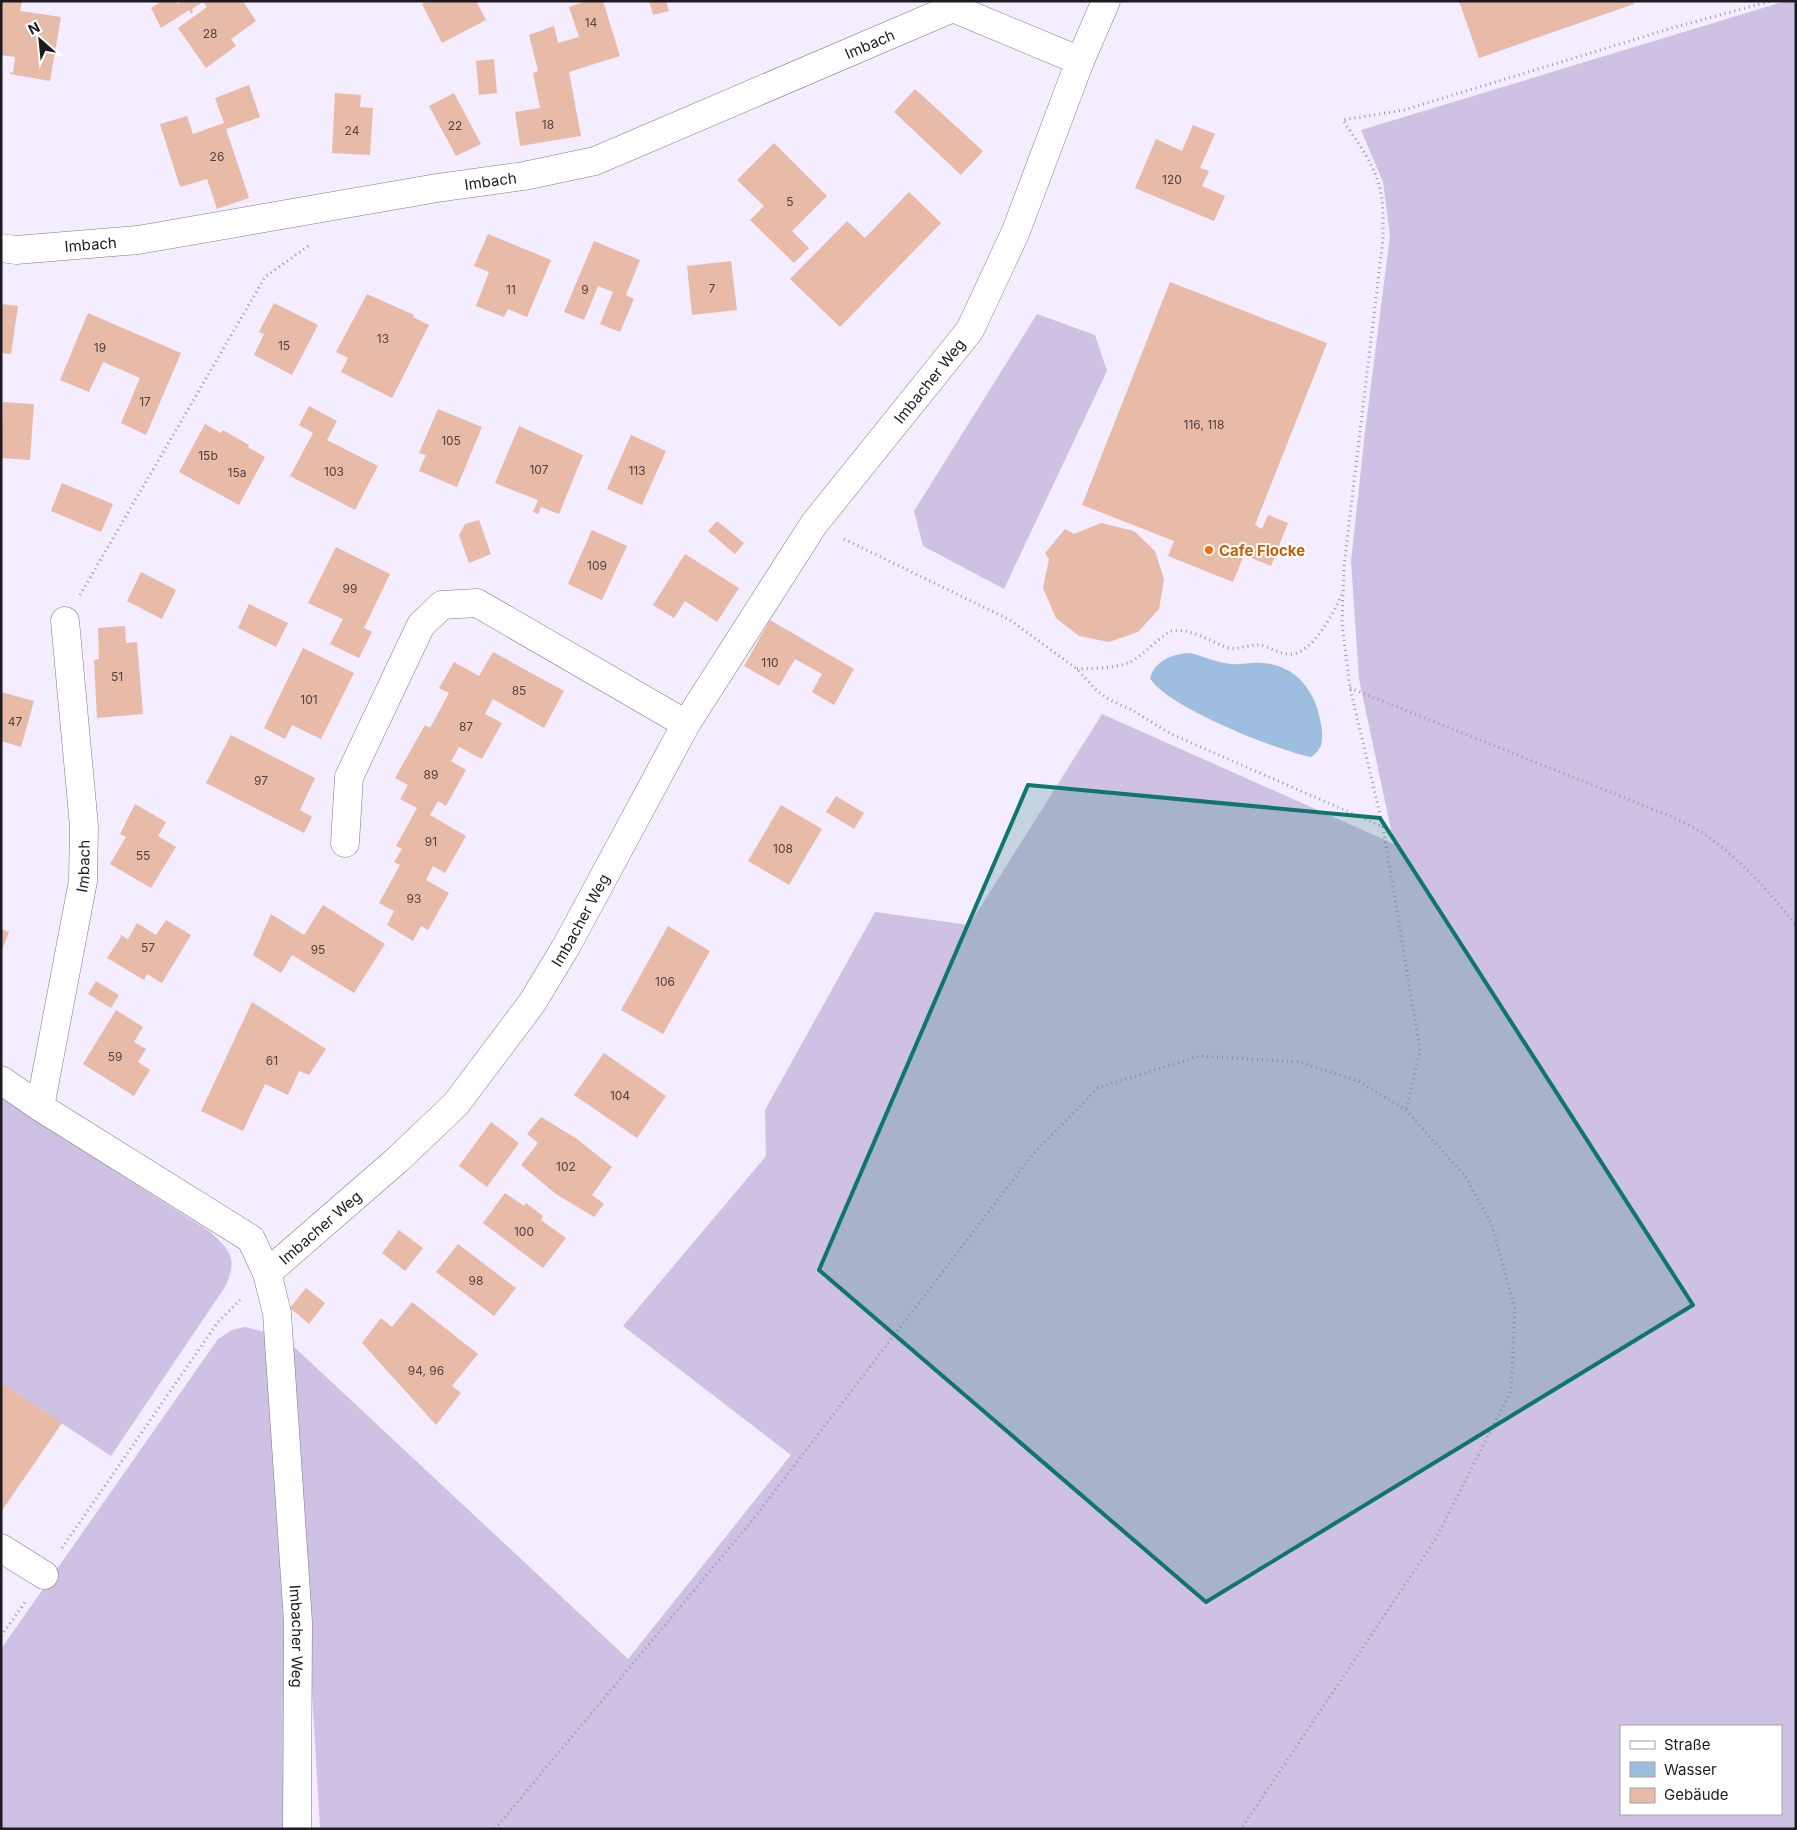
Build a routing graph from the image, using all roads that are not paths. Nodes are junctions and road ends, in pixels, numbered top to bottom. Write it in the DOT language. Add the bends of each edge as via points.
graph roads {
  1 [pos="1106,1"];
  2 [pos="952,5"];
  3 [pos="1080,61"];
  4 [pos="1,248"];
  5 [pos="64,621"];
  6 [pos="686,724"];
  7 [pos="345,843"];
  8 [pos="1,1080"];
  9 [pos="40,1107"];
  10 [pos="268,1273"];
  11 [pos="1,1548"];
  12 [pos="44,1575"];
  13 [pos="297,1829"];
  1 -- 3 [label="street, Imbacher Weg"];
  2 -- 3 [label="street, Imbach"];
  2 -- 4 [label="street, Imbach" via="595,161 524,176 138,240 16,250"];
  3 -- 6 [label="street, Imbacher Weg" via="1016,231 970,330 814,524"];
  5 -- 9 [label="street, Imbach" via="84,826 83,881"];
  6 -- 7 [label="street" via="477,603 442,605 421,625 349,777"];
  6 -- 10 [label="street, Imbacher Weg" via="567,945 532,1003 456,1104"];
  8 -- 9 [label="street"];
  9 -- 10 [label="street" via="251,1239"];
  10 -- 13 [label="street, Imbacher Weg" via="277,1313 298,1622"];
  11 -- 12 [label="street"];
}
